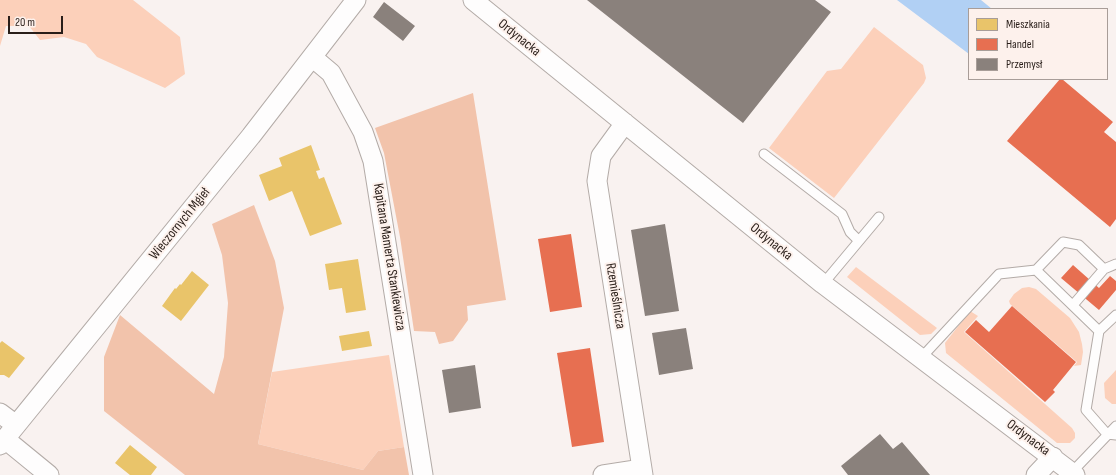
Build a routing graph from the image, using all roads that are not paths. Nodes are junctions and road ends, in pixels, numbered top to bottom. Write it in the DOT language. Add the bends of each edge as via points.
graph roads {
  1 [pos="356,0"];
  2 [pos="476,1"];
  3 [pos="312,56"];
  4 [pos="625,123"];
  5 [pos="764,154"];
  6 [pos="879,218"];
  7 [pos="858,240"];
  8 [pos="1116,264"];
  9 [pos="1104,269"];
  10 [pos="1036,270"];
  11 [pos="823,284"];
  12 [pos="1073,305"];
  13 [pos="1116,315"];
  14 [pos="1099,331"];
  15 [pos="922,358"];
  16 [pos="0,413"];
  17 [pos="1116,426"];
  18 [pos="1112,434"];
  19 [pos="7,436"];
  20 [pos="1052,457"];
  21 [pos="643,472"];
  22 [pos="1074,474"];
  23 [pos="49,475"];
  24 [pos="423,475"];
  25 [pos="603,475"];
  26 [pos="1036,475"];
  1 -- 3 [label="street, Wieczornych Mgieł"];
  2 -- 4 [label="street, Ordynacka"];
  3 -- 19 [label="street, Wieczornych Mgieł" via="178,227"];
  3 -- 24 [label="street, Kapitana Mamerta Stankiewicza" via="331,73 363,132 373,161"];
  4 -- 11 [label="street, Ordynacka"];
  4 -- 21 [label="street, Rzemieślnicza" via="601,156 597,181"];
  5 -- 7 [label="lane" via="842,214 850,232"];
  6 -- 7 [label="lane"];
  7 -- 11 [label="lane"];
  8 -- 9 [label="lane"];
  9 -- 10 [label="lane" via="1079,245 1063,242"];
  9 -- 12 [label="lane"];
  10 -- 12 [label="lane"];
  10 -- 15 [label="lane" via="999,274"];
  11 -- 15 [label="street, Ordynacka"];
  12 -- 14 [label="lane"];
  13 -- 14 [label="lane"];
  14 -- 18 [label="lane" via="1086,410"];
  15 -- 20 [label="street, Ordynacka"];
  16 -- 19 [label="street"];
  17 -- 18 [label="lane"];
  18 -- 22 [label="lane"];
  19 -- 23 [label="street"];
  20 -- 22 [label="street, Ordynacka"];
  20 -- 26 [label="street"];
  21 -- 25 [label="street"];
}
